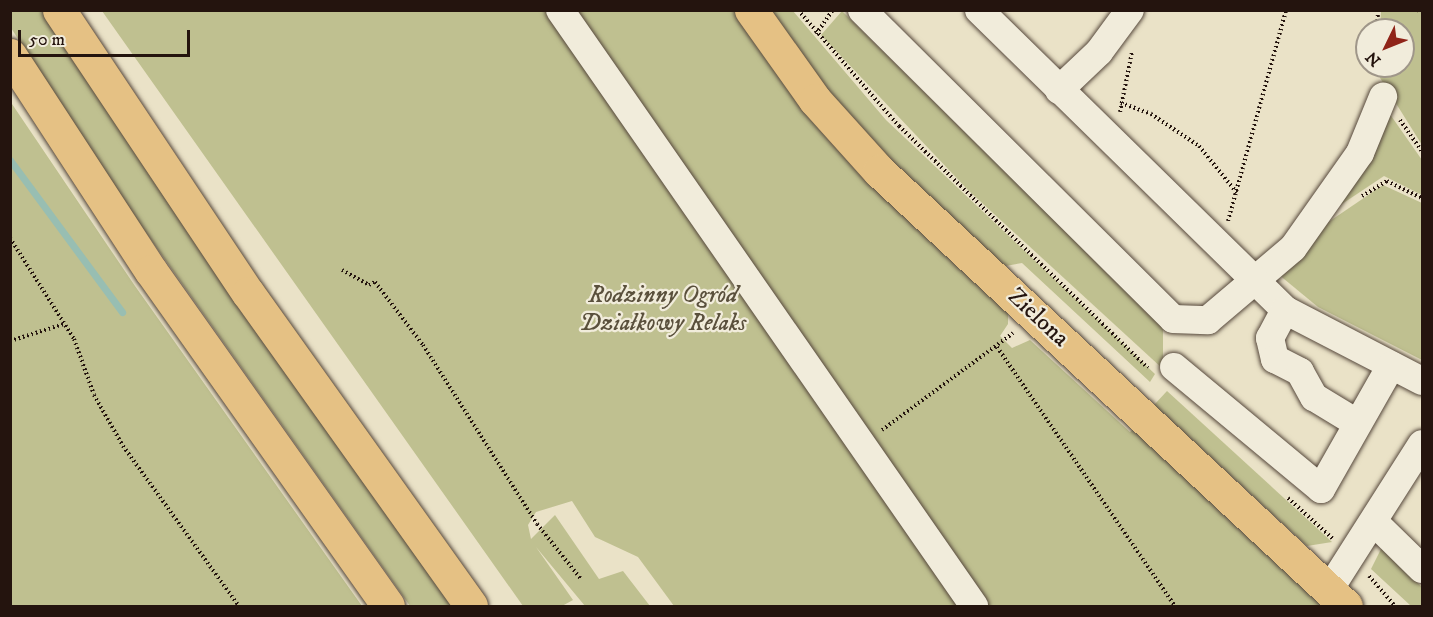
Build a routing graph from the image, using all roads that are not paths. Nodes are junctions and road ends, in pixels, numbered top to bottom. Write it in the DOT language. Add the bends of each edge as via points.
graph roads {
  1 [pos="59,10"];
  2 [pos="560,10"];
  3 [pos="751,10"];
  4 [pos="862,10"];
  5 [pos="979,10"];
  6 [pos="1130,10"];
  7 [pos="10,55"];
  8 [pos="1059,90"];
  9 [pos="1383,97"];
  10 [pos="1253,281"];
  11 [pos="1285,310"];
  12 [pos="1391,366"];
  13 [pos="1165,371"];
  14 [pos="1422,381"];
  15 [pos="1357,423"];
  16 [pos="1420,453"];
  17 [pos="1374,522"];
  18 [pos="1422,569"];
  19 [pos="1337,598"];
  20 [pos="388,606"];
  21 [pos="471,606"];
  22 [pos="974,606"];
  1 -- 21 [label="main road" via="248,292"];
  2 -- 22 [label="street"];
  3 -- 19 [label="main road, Zielona" via="815,100 879,171"];
  4 -- 10 [label="street" via="1160,312 1173,319 1208,320"];
  5 -- 8 [label="street"];
  6 -- 8 [label="street" via="1100,52"];
  7 -- 20 [label="main road" via="151,271"];
  8 -- 10 [label="street"];
  9 -- 10 [label="street" via="1360,153 1318,217 1293,248"];
  10 -- 11 [label="street"];
  11 -- 12 [label="street"];
  11 -- 15 [label="street" via="1270,338 1275,359 1300,372 1314,397"];
  12 -- 14 [label="street"];
  12 -- 15 [label="street"];
  13 -- 15 [label="street" via="1321,489"];
  16 -- 17 [label="street"];
  17 -- 18 [label="street"];
  17 -- 19 [label="street"];
}
